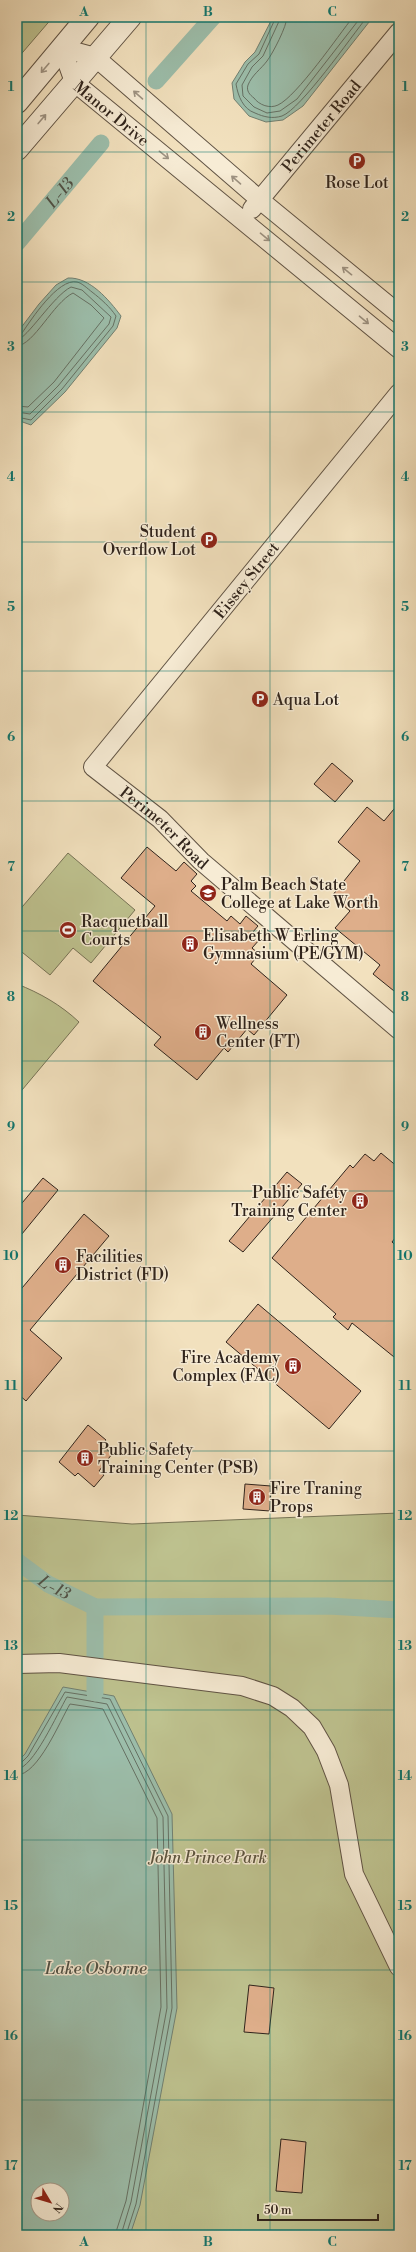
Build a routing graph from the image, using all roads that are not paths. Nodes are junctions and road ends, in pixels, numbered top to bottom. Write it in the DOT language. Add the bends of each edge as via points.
graph roads {
  1 [pos="88,17"];
  2 [pos="130,17"];
  3 [pos="399,32"];
  4 [pos="62,48"];
  5 [pos="95,57"];
  6 [pos="74,82"];
  7 [pos="17,102"];
  8 [pos="17,149"];
  9 [pos="260,200"];
  10 [pos="243,219"];
  11 [pos="399,314"];
  12 [pos="399,349"];
  13 [pos="399,393"];
  14 [pos="93,767"];
  15 [pos="399,1030"];
  16 [pos="17,1664"];
  17 [pos="399,1967"];
  1 -- 4 [label="street"];
  2 -- 5 [label="street"];
  3 -- 9 [label="street, Perimeter Road"];
  4 -- 5 [label="street, Manor Drive"];
  4 -- 6 [label="street, Manor Drive"];
  4 -- 7 [label="street, one-way"];
  5 -- 6 [label="street"];
  9 -- 5 [label="street, Manor Drive, one-way"];
  8 -- 6 [label="street, one-way"];
  6 -- 10 [label="street, Manor Drive, one-way"];
  9 -- 10 [label="street, Perimeter Road"];
  11 -- 9 [label="street, Manor Drive, one-way"];
  10 -- 12 [label="street, Manor Drive, one-way"];
  13 -- 14 [label="street, Eissey Street"];
  14 -- 15 [label="street, Perimeter Road" via="160,820 201,861"];
  16 -- 17 [label="street" via="59,1663 242,1686 273,1696 292,1708 312,1727 326,1751 339,1785 354,1874"];
}
